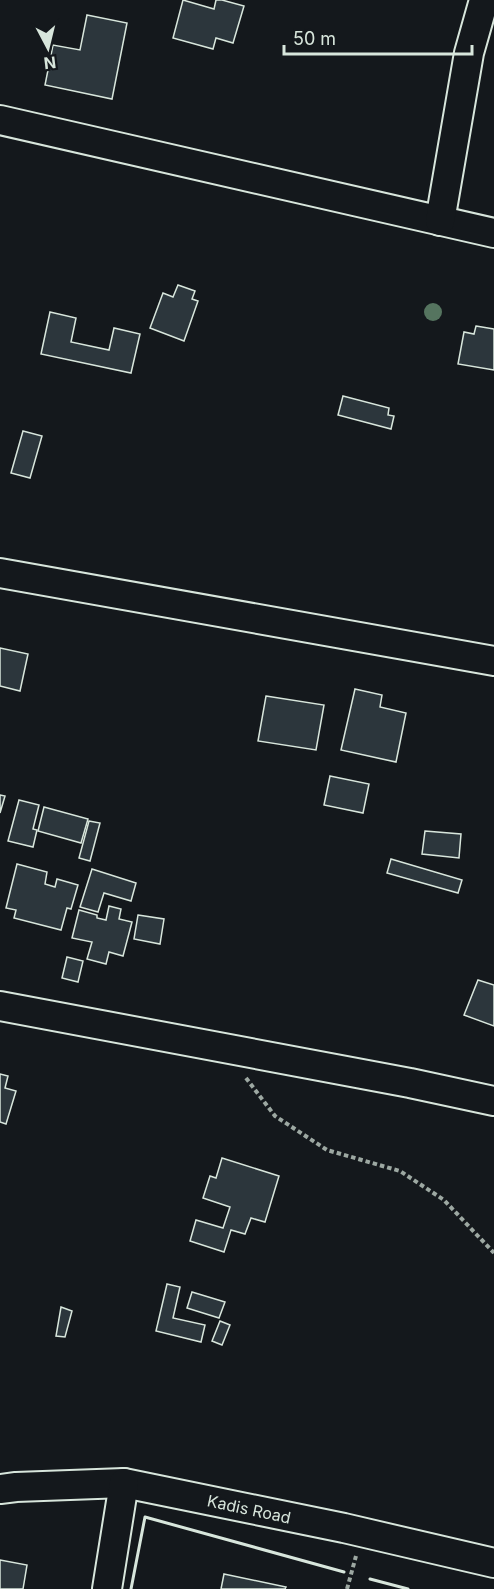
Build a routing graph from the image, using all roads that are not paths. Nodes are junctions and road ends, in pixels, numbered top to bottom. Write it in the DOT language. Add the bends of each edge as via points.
graph roads {
  1 [pos="484,0"];
  2 [pos="0,120"];
  3 [pos="440,221"];
  4 [pos="494,233"];
  5 [pos="0,573"];
  6 [pos="494,661"];
  7 [pos="0,1006"];
  8 [pos="494,1101"];
  9 [pos="124,1483"];
  10 [pos="5,1486"];
  11 [pos="494,1563"];
  12 [pos="107,1589"];
  1 -- 3 [label="street" via="470,53"];
  2 -- 3 [label="street"];
  3 -- 4 [label="street"];
  5 -- 6 [label="street"];
  7 -- 8 [label="street"];
  9 -- 10 [label="street, Kadis Road"];
  9 -- 11 [label="street, Kadis Road"];
  9 -- 12 [label="street"];
}
